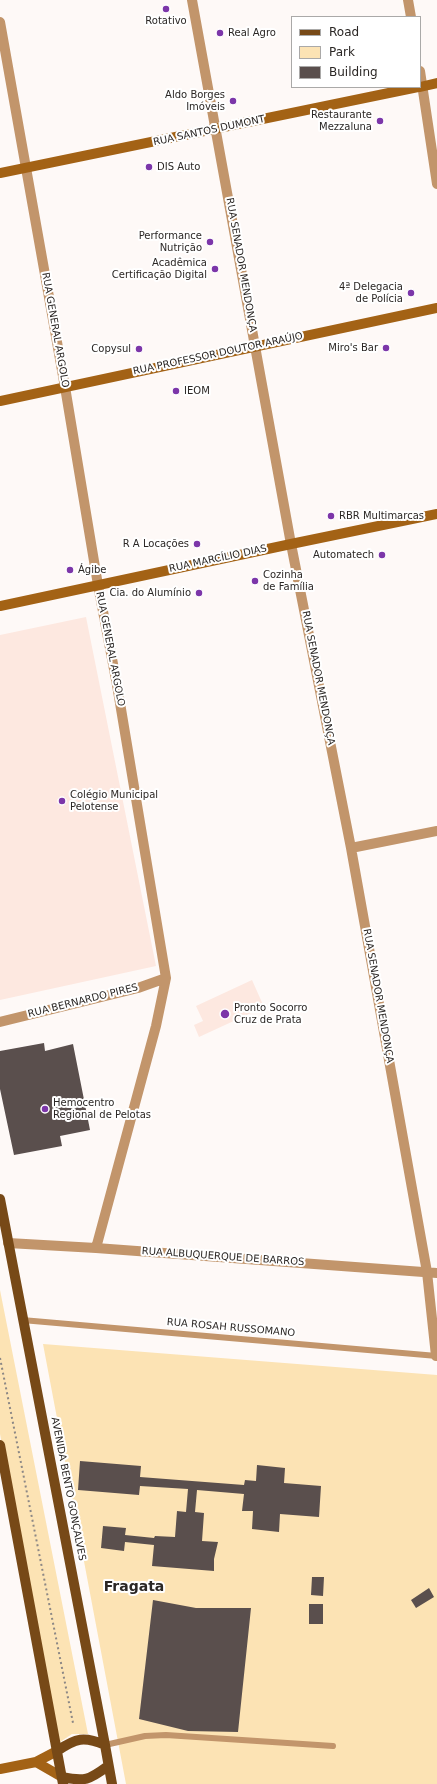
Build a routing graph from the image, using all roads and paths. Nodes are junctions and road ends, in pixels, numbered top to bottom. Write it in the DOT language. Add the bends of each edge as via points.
graph roads {
  1 [pos="192,0"];
  2 [pos="408,0"];
  3 [pos="411,16"];
  4 [pos="0,22"];
  5 [pos="437,83"];
  6 [pos="421,87"];
  7 [pos="415,88"];
  8 [pos="420,88"];
  9 [pos="216,129"];
  10 [pos="26,169"];
  11 [pos="0,174"];
  12 [pos="437,184"];
  13 [pos="437,308"];
  14 [pos="256,347"];
  15 [pos="65,386"];
  16 [pos="0,401"];
  17 [pos="437,514"];
  18 [pos="291,544"];
  19 [pos="98,585"];
  20 [pos="0,606"];
  21 [pos="437,831"];
  22 [pos="352,848"];
  23 [pos="166,978"];
  24 [pos="0,1022"];
  25 [pos="0,1199"];
  26 [pos="8,1243"];
  27 [pos="96,1248"];
  28 [pos="432,1272"];
  29 [pos="22,1320"];
  30 [pos="437,1356"];
  31 [pos="0,1358"];
  32 [pos="0,1445"];
  33 [pos="2,1471"];
  34 [pos="73,1723"];
  35 [pos="106,1745"];
  36 [pos="333,1746"];
  37 [pos="57,1751"];
  38 [pos="36,1762"];
  39 [pos="108,1766"];
  40 [pos="0,1769"];
  41 [pos="63,1780"];
  42 [pos="112,1784"];
  1 -- 9 [label="street, RUA SENADOR MENDONÇA"];
  2 -- 3 [label="street"];
  4 -- 10 [label="street, RUA GENERAL ARGOLO"];
  5 -- 6 [label="street, RUA SANTOS DUMONT"];
  7 -- 9 [label="street, RUA SANTOS DUMONT"];
  8 -- 12 [label="street"];
  9 -- 10 [label="street, RUA SANTOS DUMONT"];
  9 -- 14 [label="street, RUA SENADOR MENDONÇA"];
  10 -- 11 [label="street, RUA SANTOS DUMONT"];
  10 -- 15 [label="street, RUA GENERAL ARGOLO"];
  13 -- 14 [label="street, RUA PROFESSOR DOUTOR ARAÚJO"];
  14 -- 15 [label="street, RUA PROFESSOR DOUTOR ARAÚJO"];
  14 -- 18 [label="street, RUA SENADOR MENDONÇA"];
  15 -- 16 [label="street, RUA PROFESSOR DOUTOR ARAÚJO"];
  15 -- 19 [label="street, RUA GENERAL ARGOLO"];
  17 -- 18 [label="street, RUA MARCÍLIO DIAS"];
  18 -- 19 [label="street, RUA MARCÍLIO DIAS"];
  18 -- 22 [label="street, RUA SENADOR MENDONÇA"];
  19 -- 20 [label="street, RUA MARCÍLIO DIAS"];
  19 -- 23 [label="street, RUA GENERAL ARGOLO"];
  21 -- 22 [label="street"];
  22 -- 28 [label="street, RUA SENADOR MENDONÇA"];
  23 -- 24 [label="street, RUA BERNARDO PIRES" via="138,988"];
  23 -- 27 [label="street, RUA GENERAL ARGOLO" via="156,1026"];
  25 -- 26 [label="main road, AVENIDA BENTO GONÇALVES"];
  26 -- 27 [label="street, RUA ALBUQUERQUE DE BARROS"];
  26 -- 29 [label="main road, AVENIDA BENTO GONÇALVES"];
  27 -- 28 [label="street, RUA ALBUQUERQUE DE BARROS"];
  28 -- 30 [label="street, RUA SENADOR MENDONÇA"];
  29 -- 30 [label="lane, RUA ROSAH RUSSOMANO"];
  29 -- 35 [label="main road, AVENIDA BENTO GONÇALVES"];
  31 -- 34 [label="path"];
  32 -- 33 [label="main road"];
  33 -- 37 [label="main road"];
  35 -- 36 [label="lane" via="145,1736 166,1735"];
  35 -- 37 [label="main road" via="92,1740 77,1740 69,1742"];
  35 -- 39 [label="main road, AVENIDA BENTO GONÇALVES"];
  37 -- 38 [label="street"];
  37 -- 41 [label="main road"];
  38 -- 40 [label="street"];
  38 -- 41 [label="street"];
  39 -- 41 [label="main road" via="94,1776 79,1781"];
  39 -- 42 [label="main road, AVENIDA BENTO GONÇALVES"];
}
